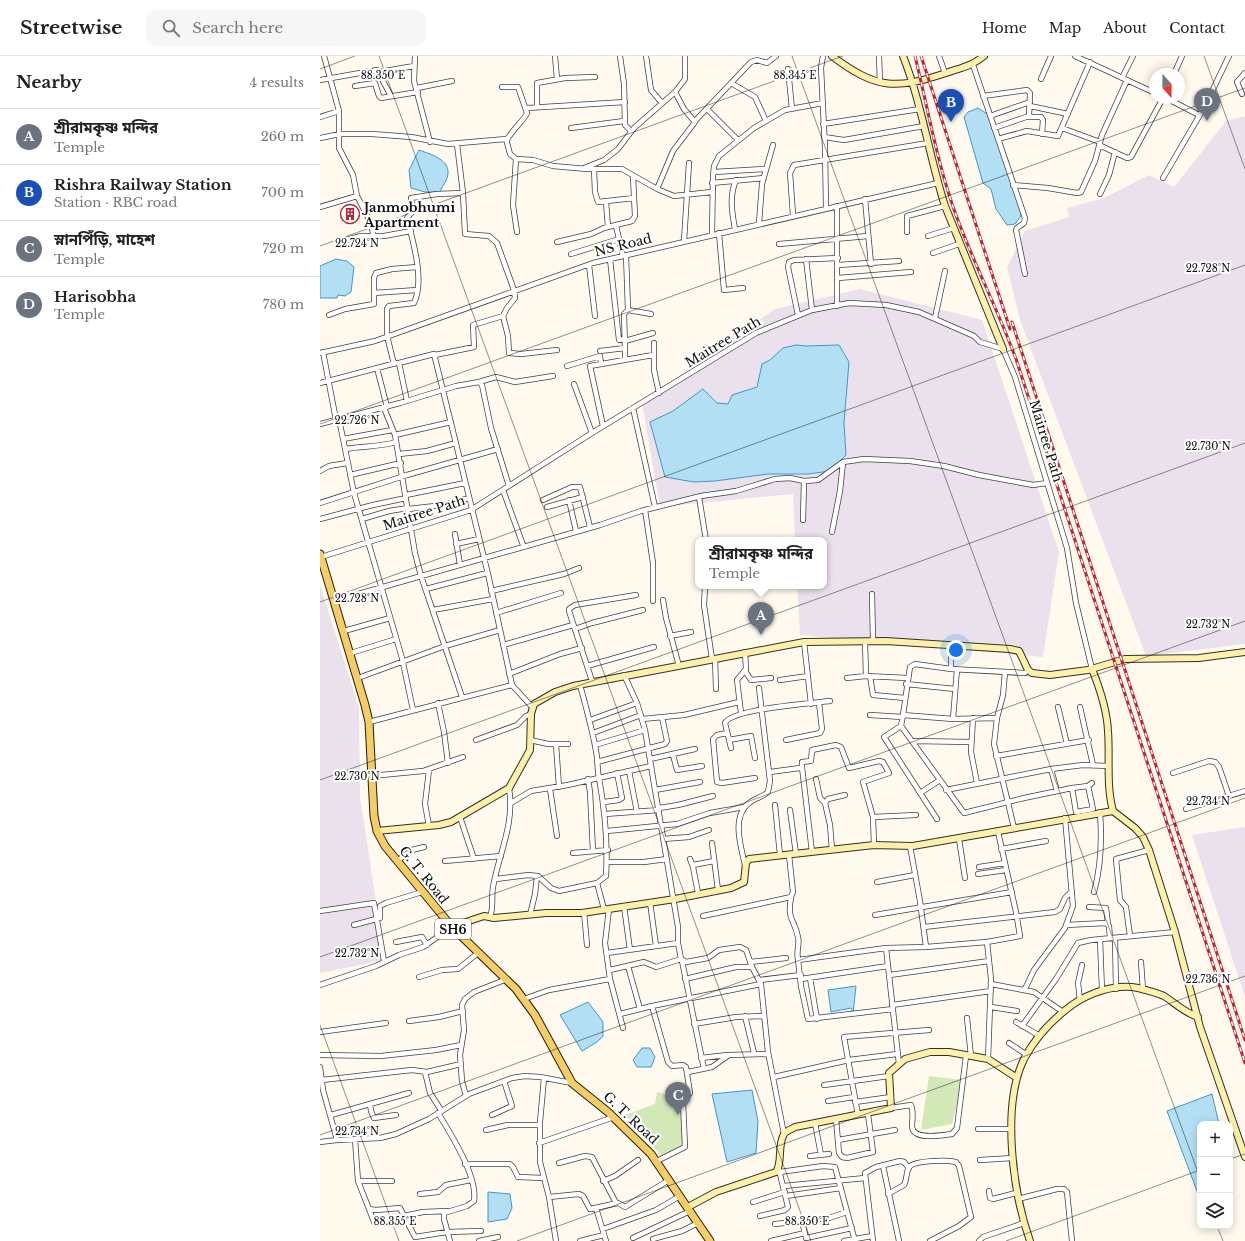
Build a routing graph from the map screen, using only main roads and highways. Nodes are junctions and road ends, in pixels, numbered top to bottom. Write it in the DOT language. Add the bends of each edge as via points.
graph roads {
  1 [pos="320,556"];
  2 [pos="710,1241"];
  1 -- 2 [label="main road, G. T. Road / SH6" via="351,653 369,722 374,816 377,831 385,846 452,928 507,979 524,999 572,1083 614,1117 657,1161"];
}
